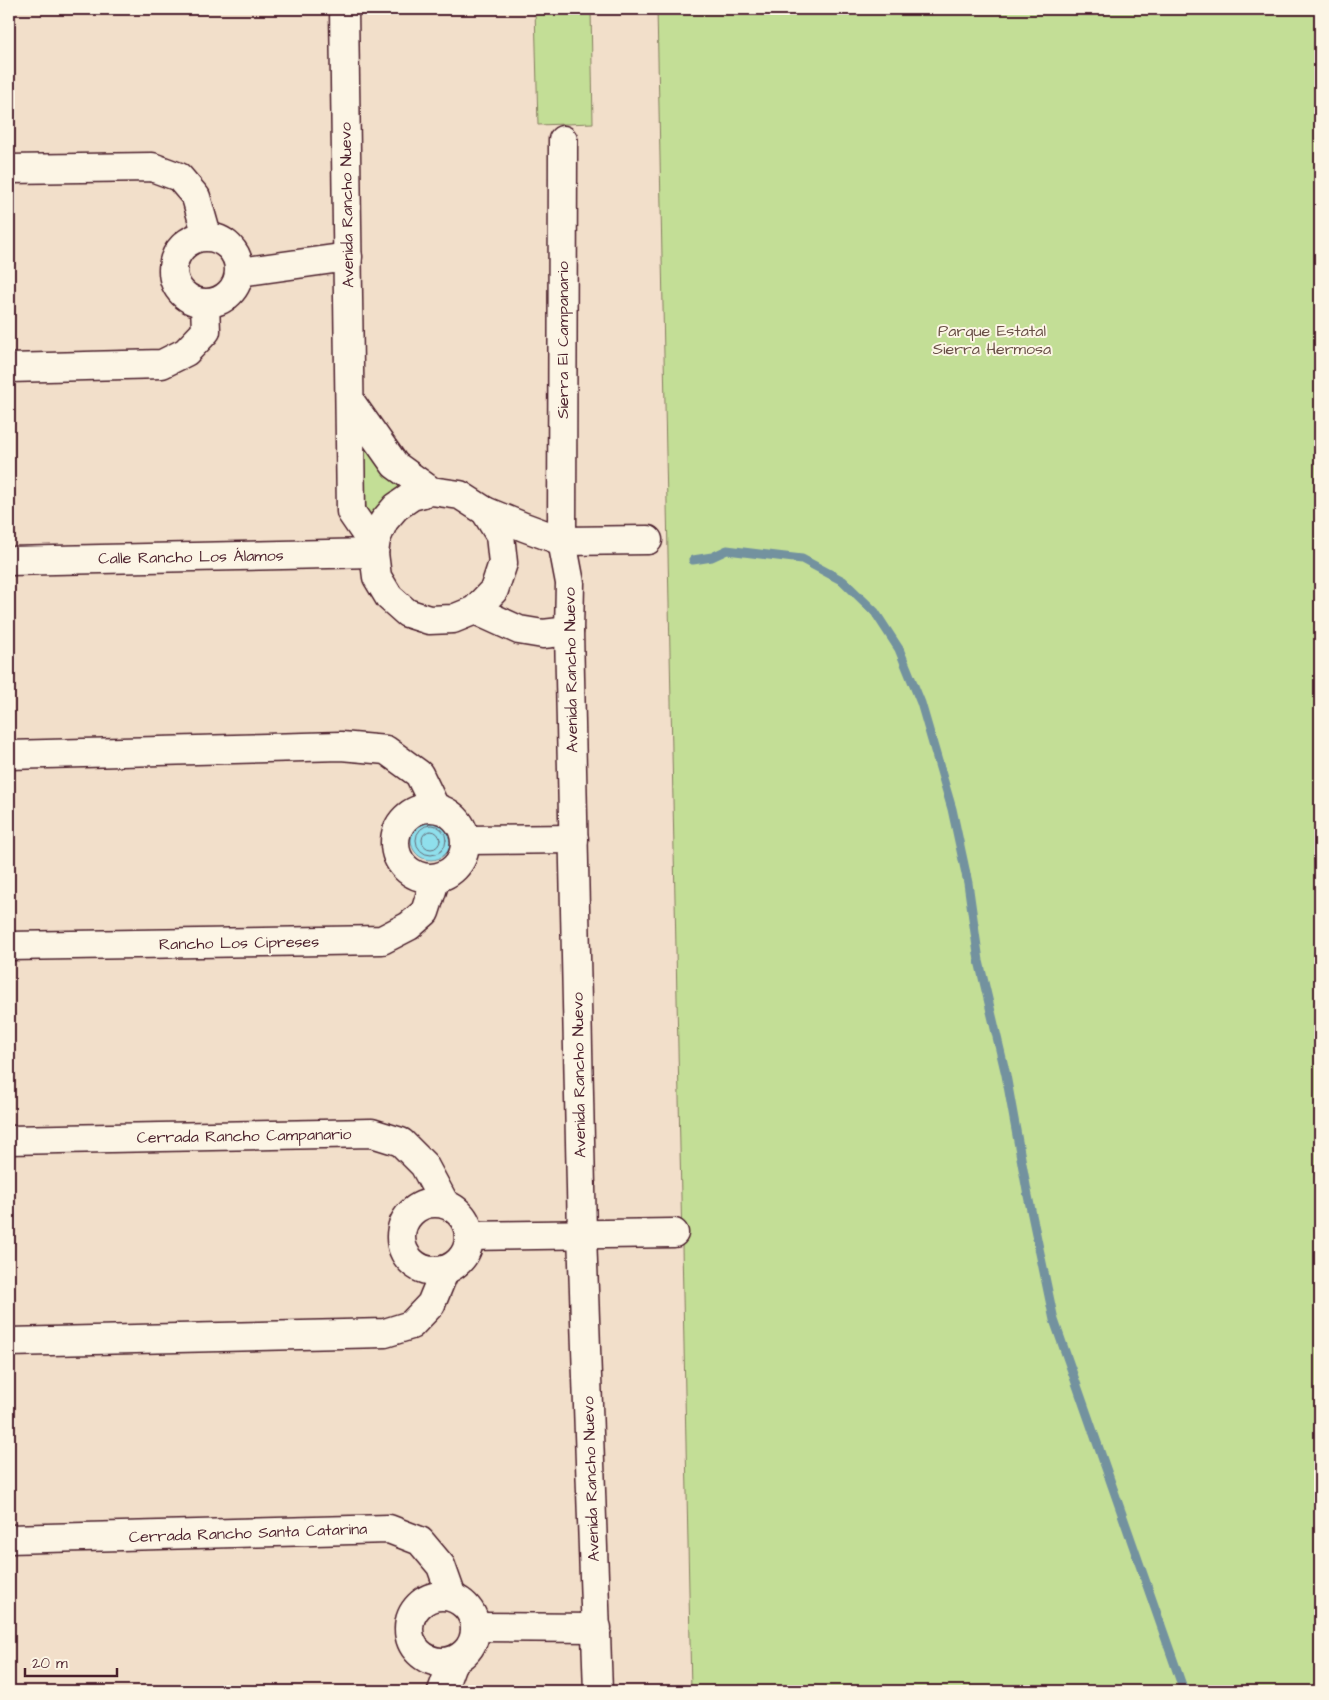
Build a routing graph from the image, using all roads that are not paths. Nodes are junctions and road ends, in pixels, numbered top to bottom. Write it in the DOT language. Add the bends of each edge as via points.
graph roads {
  1 [pos="344,9"];
  2 [pos="563,140"];
  3 [pos="9,169"];
  4 [pos="207,236"];
  5 [pos="348,257"];
  6 [pos="240,272"];
  7 [pos="205,304"];
  8 [pos="9,368"];
  9 [pos="350,401"];
  10 [pos="431,491"];
  11 [pos="485,511"];
  12 [pos="648,540"];
  13 [pos="562,541"];
  14 [pos="375,546"];
  15 [pos="9,561"];
  16 [pos="475,610"];
  17 [pos="568,632"];
  18 [pos="9,755"];
  19 [pos="435,807"];
  20 [pos="574,839"];
  21 [pos="466,840"];
  22 [pos="436,878"];
  23 [pos="9,946"];
  24 [pos="9,1140"];
  25 [pos="446,1204"];
  26 [pos="674,1233"];
  27 [pos="582,1234"];
  28 [pos="469,1236"];
  29 [pos="445,1270"];
  30 [pos="9,1342"];
  31 [pos="9,1539"];
  32 [pos="452,1597"];
  33 [pos="476,1627"];
  34 [pos="596,1628"];
  35 [pos="453,1661"];
  36 [pos="442,1691"];
  37 [pos="598,1691"];
  1 -- 5 [label="street, Avenida Rancho Nuevo"];
  2 -- 13 [label="street, Sierra El Campanario"];
  3 -- 4 [label="street" via="152,167 179,177 196,197"];
  4 -- 6 [label="street" via="224,241 236,254"];
  4 -- 7 [label="street" via="192,239 180,248 173,262 173,277 179,291 191,301"];
  5 -- 6 [label="street"];
  5 -- 9 [label="street, Avenida Rancho Nuevo"];
  6 -- 7 [label="street" via="235,288 222,301"];
  7 -- 8 [label="street" via="206,332 186,352 162,364"];
  9 -- 10 [label="street" via="395,465"];
  9 -- 14 [label="street, Avenida Rancho Nuevo" via="351,512"];
  10 -- 11 [label="street" via="460,495"];
  10 -- 14 [label="street" via="412,496 396,506 384,521"];
  11 -- 13 [label="street"];
  11 -- 16 [label="street" via="500,535 503,563 494,590"];
  12 -- 13 [label="street"];
  13 -- 17 [label="street, Avenida Rancho Nuevo" via="570,583"];
  14 -- 15 [label="street, Calle Rancho Los Álamos"];
  14 -- 16 [label="street" via="377,576 389,597 407,612 429,620 453,619"];
  16 -- 17 [label="street" via="519,630 544,634"];
  17 -- 20 [label="street, Avenida Rancho Nuevo"];
  18 -- 19 [label="street" via="341,746 386,750 419,774"];
  19 -- 21 [label="street" via="450,813 462,825"];
  19 -- 22 [label="street" via="420,808 407,815 397,828 395,843 398,858 408,870 421,877"];
  20 -- 21 [label="street"];
  20 -- 27 [label="street, Avenida Rancho Nuevo"];
  21 -- 22 [label="street" via="463,858 452,871"];
  22 -- 23 [label="street, Rancho Los Cipreses" via="425,912 409,926 382,940"];
  24 -- 25 [label="street, Cerrada Rancho Campanario" via="372,1133 401,1142 424,1165"];
  25 -- 28 [label="street" via="466,1222"];
  25 -- 29 [label="street" via="430,1203 415,1209 405,1221 400,1236 404,1252 415,1264 429,1271"];
  26 -- 27 [label="street"];
  27 -- 28 [label="street"];
  27 -- 34 [label="street, Avenida Rancho Nuevo"];
  28 -- 29 [label="street" via="466,1250 458,1262"];
  29 -- 30 [label="street" via="432,1304 411,1325 385,1333"];
  31 -- 32 [label="street, Cerrada Rancho Santa Catarina" via="388,1529 420,1541 441,1566"];
  32 -- 33 [label="street" via="469,1608"];
  32 -- 35 [label="street" via="435,1596 419,1604 410,1620 410,1638 419,1654 436,1662"];
  33 -- 34 [label="street"];
  33 -- 35 [label="street" via="470,1648"];
  34 -- 37 [label="street, Avenida Rancho Nuevo"];
  35 -- 36 [label="street"];
}
